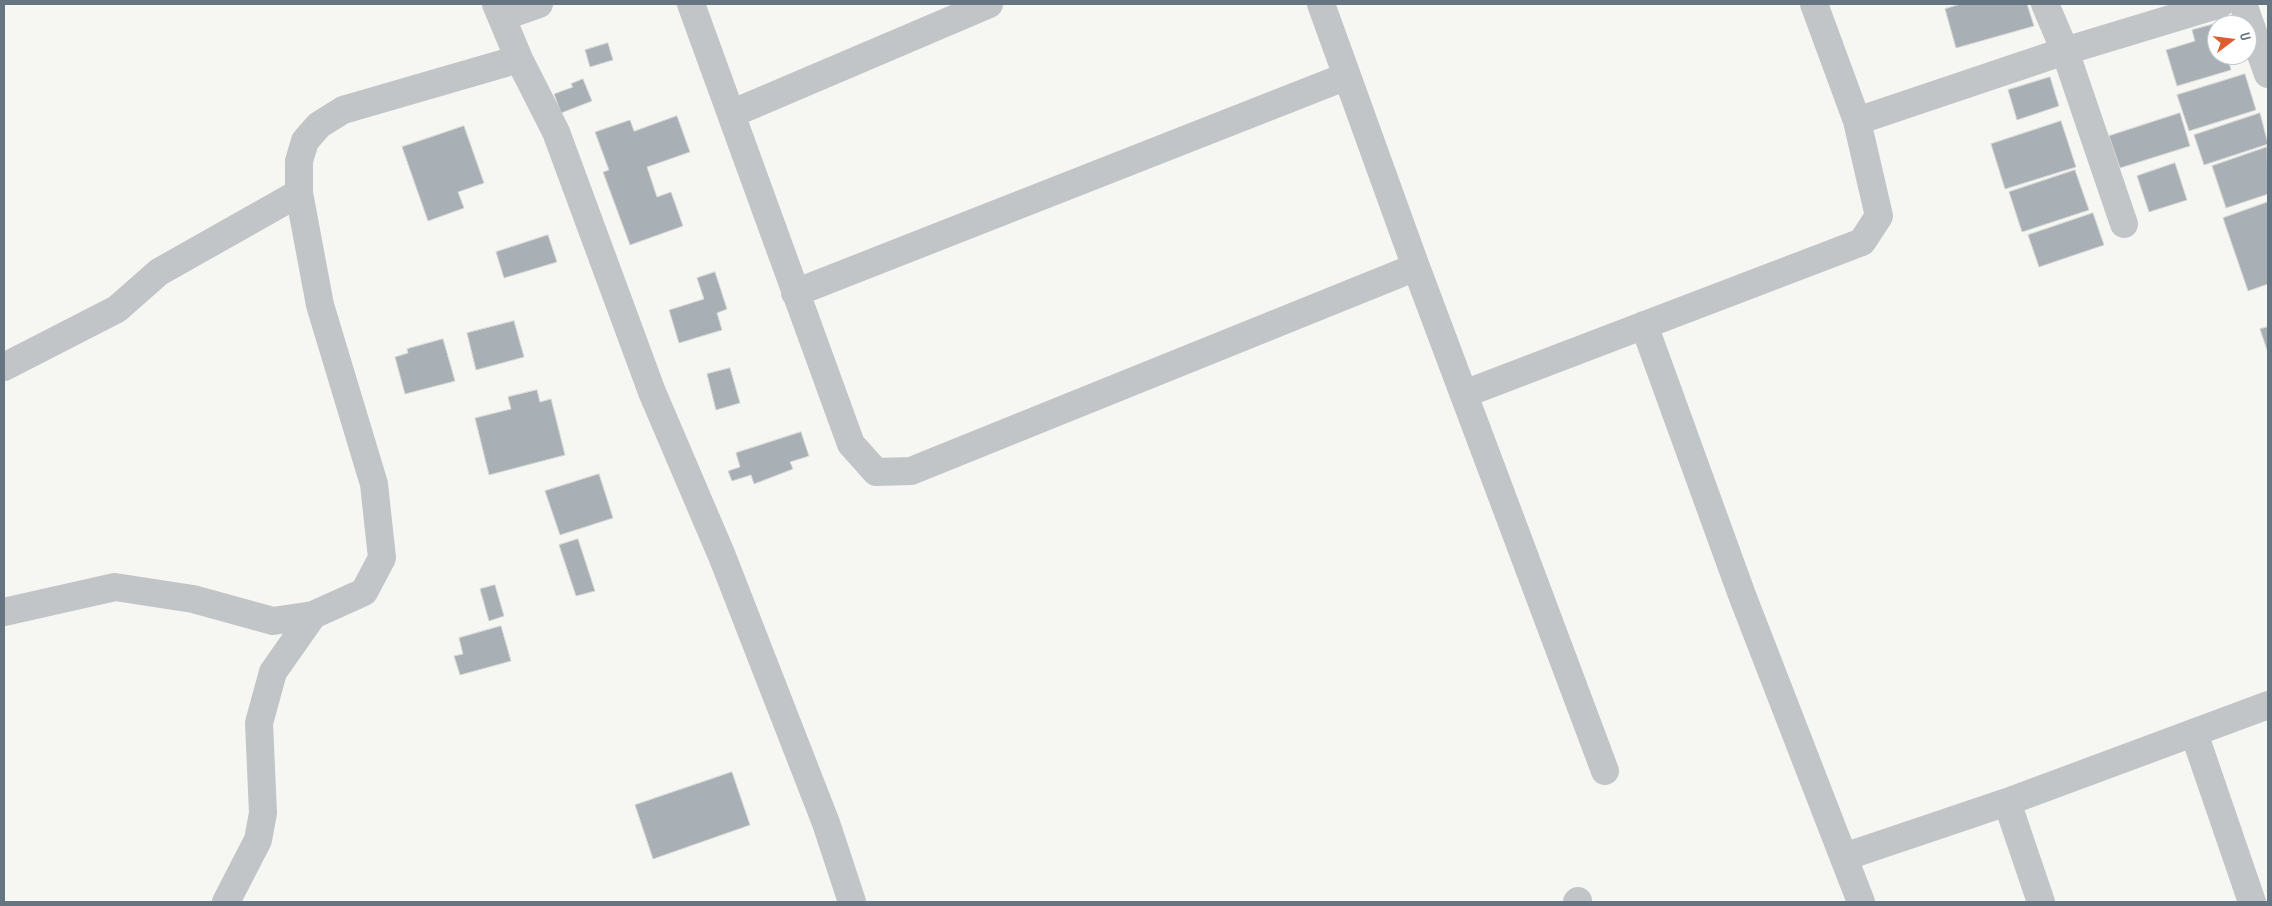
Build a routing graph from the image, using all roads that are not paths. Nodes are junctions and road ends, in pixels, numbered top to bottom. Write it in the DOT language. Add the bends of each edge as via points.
graph roads {
  1 [pos="539,4"];
  2 [pos="691,4"];
  3 [pos="989,4"];
  4 [pos="1321,4"];
  5 [pos="1814,4"];
  6 [pos="2046,4"];
  7 [pos="2220,4"];
  8 [pos="2243,4"];
  9 [pos="499,10"];
  10 [pos="2065,51"];
  11 [pos="519,59"];
  12 [pos="2268,74"];
  13 [pos="1348,76"];
  14 [pos="731,114"];
  15 [pos="1857,121"];
  16 [pos="299,193"];
  17 [pos="2124,224"];
  18 [pos="1416,267"];
  19 [pos="795,293"];
  20 [pos="1644,325"];
  21 [pos="4,367"];
  22 [pos="1464,394"];
  23 [pos="4,612"];
  24 [pos="313,615"];
  25 [pos="2268,705"];
  26 [pos="2194,733"];
  27 [pos="1605,771"];
  28 [pos="2007,802"];
  29 [pos="1844,857"];
  30 [pos="226,902"];
  31 [pos="852,902"];
  32 [pos="1861,902"];
  33 [pos="2041,902"];
  34 [pos="2252,902"];
  1 -- 9 [label="street"];
  2 -- 14 [label="street"];
  3 -- 14 [label="street"];
  4 -- 13 [label="street"];
  5 -- 15 [label="street"];
  6 -- 10 [label="street"];
  7 -- 10 [label="street"];
  8 -- 12 [label="street"];
  9 -- 11 [label="street"];
  10 -- 15 [label="street"];
  10 -- 17 [label="street"];
  11 -- 16 [label="street" via="343,110 319,125 305,141 299,161"];
  11 -- 31 [label="street" via="556,132 652,392 726,565 826,823"];
  13 -- 18 [label="street"];
  13 -- 19 [label="street"];
  14 -- 19 [label="street"];
  15 -- 20 [label="street" via="1879,216 1862,242"];
  16 -- 21 [label="street" via="159,272 117,309"];
  16 -- 24 [label="street" via="320,305 374,484 382,558 364,592"];
  18 -- 19 [label="street" via="911,471 876,472 851,444"];
  18 -- 22 [label="street"];
  20 -- 22 [label="street"];
  20 -- 29 [label="street" via="1742,595"];
  22 -- 27 [label="street"];
  23 -- 24 [label="street" via="115,587 193,599 273,621"];
  24 -- 30 [label="street" via="273,672 260,723 263,813 258,840"];
  25 -- 26 [label="street"];
  26 -- 28 [label="street"];
  26 -- 34 [label="street"];
  28 -- 29 [label="street"];
  28 -- 33 [label="street"];
  29 -- 32 [label="street"];
}
